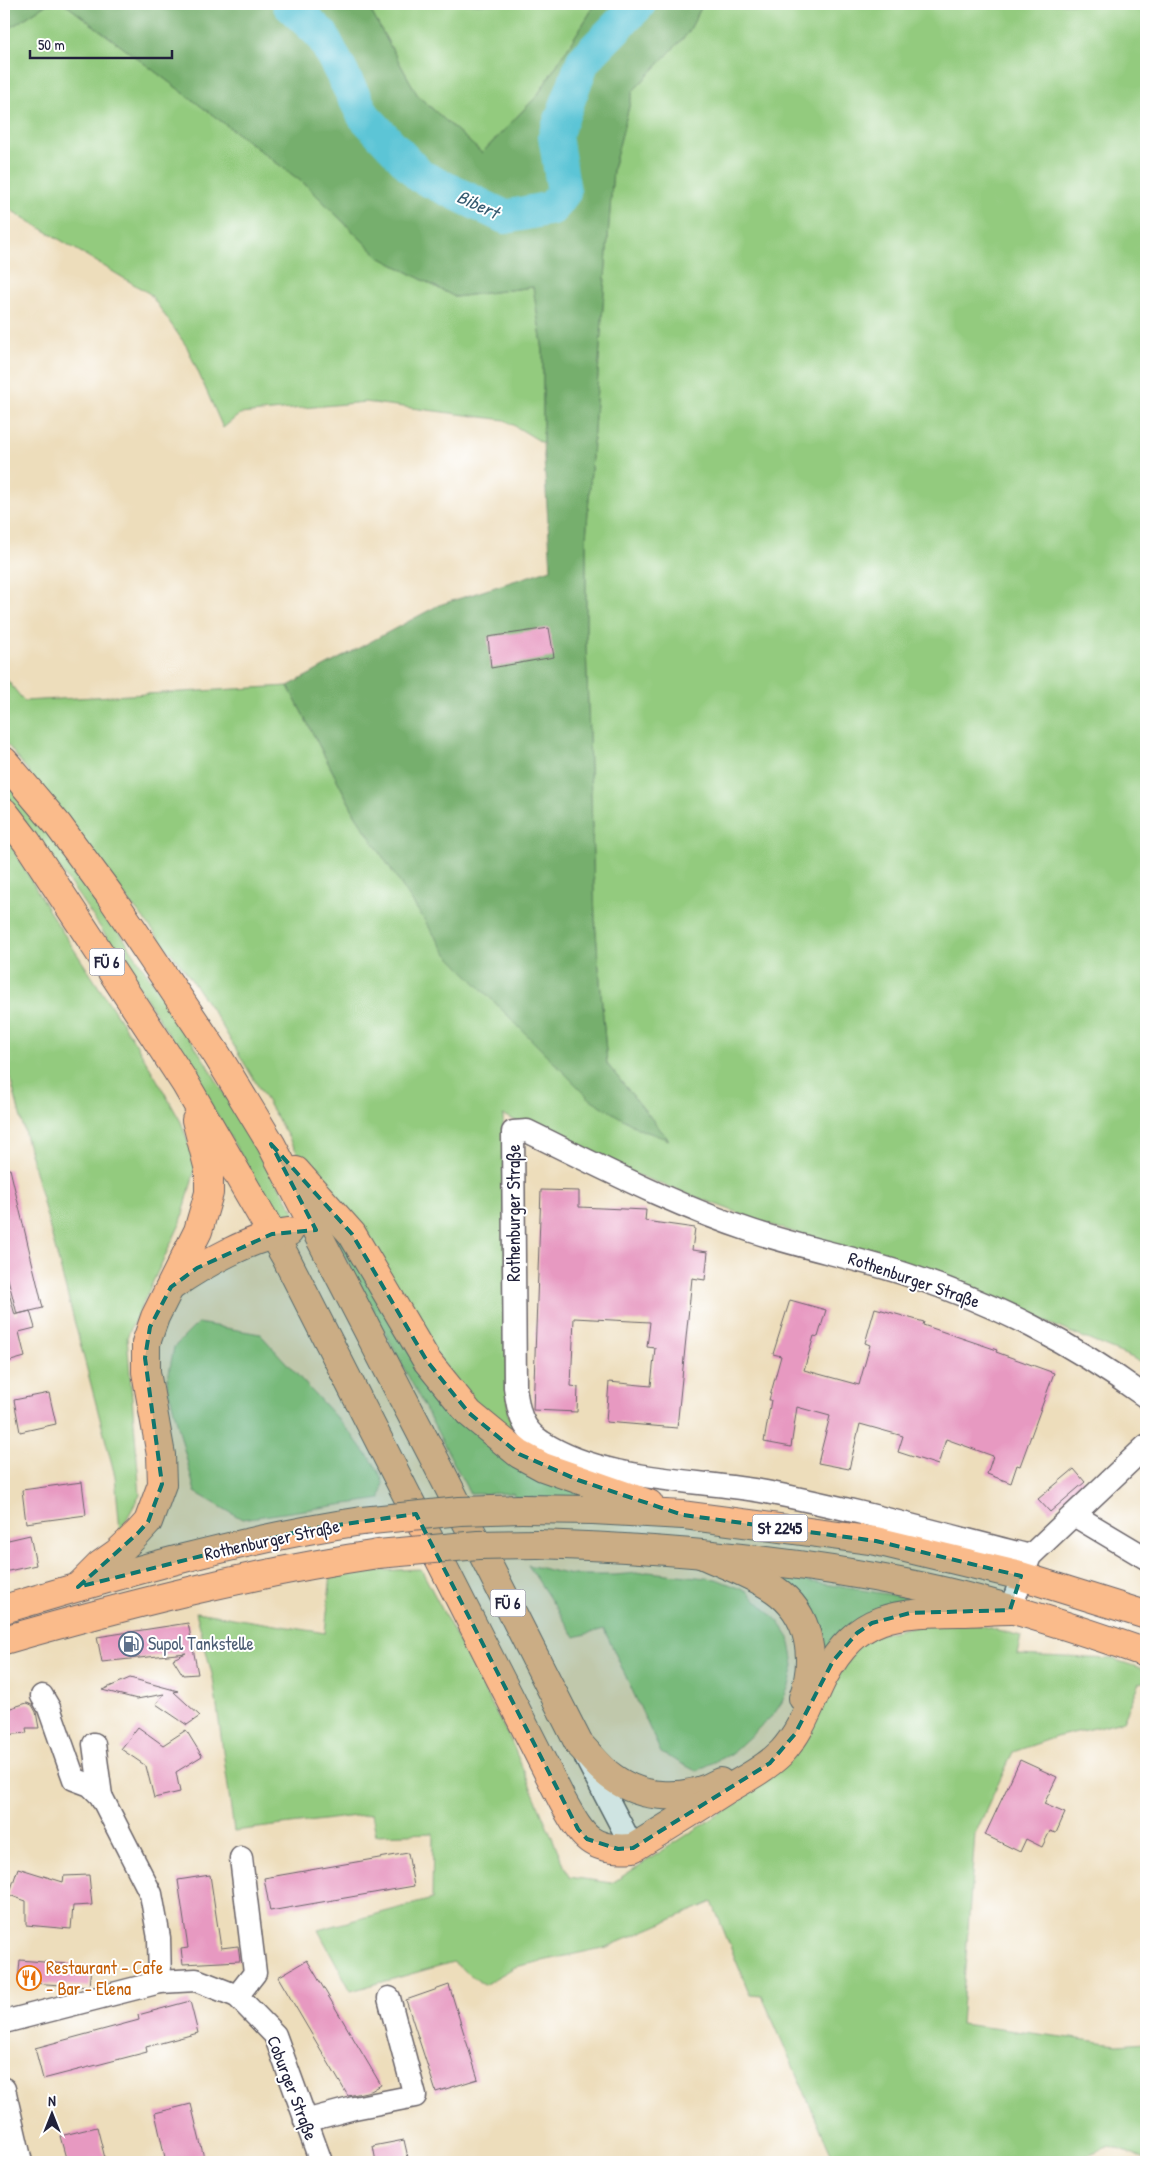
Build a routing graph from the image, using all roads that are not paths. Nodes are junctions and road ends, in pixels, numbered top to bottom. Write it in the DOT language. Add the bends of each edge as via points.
graph roads {
  1 [pos="4,761"];
  2 [pos="4,812"];
  3 [pos="186,1083"];
  4 [pos="272,1144"];
  5 [pos="316,1230"];
  6 [pos="272,1234"];
  7 [pos="171,1287"];
  8 [pos="1146,1397"];
  9 [pos="1146,1446"];
  10 [pos="683,1515"];
  11 [pos="1074,1515"];
  12 [pos="701,1554"];
  13 [pos="1146,1558"];
  14 [pos="1026,1566"];
  15 [pos="78,1587"];
  16 [pos="4,1609"];
  17 [pos="1010,1610"];
  18 [pos="1146,1615"];
  19 [pos="4,1640"];
  20 [pos="1146,1653"];
  21 [pos="42,1696"];
  22 [pos="94,1744"];
  23 [pos="579,1744"];
  24 [pos="101,1796"];
  25 [pos="633,1848"];
  26 [pos="241,1858"];
  27 [pos="160,1982"];
  28 [pos="237,1996"];
  29 [pos="389,1998"];
  30 [pos="4,2022"];
  31 [pos="4,2089"];
  32 [pos="305,2120"];
  33 [pos="16,2161"];
  34 [pos="321,2162"];
  1 -- 4 [label="main road, FÜ 6" via="58,825 114,902"];
  2 -- 3 [label="main road, FÜ 6"];
  3 -- 6 [label="main road, FÜ 6"];
  3 -- 7 [label="main road" via="209,1170 209,1193 198,1231"];
  4 -- 5 [label="main road, FÜ 6"];
  4 -- 10 [label="main road" via="352,1234 427,1361 470,1412 519,1454 543,1467"];
  5 -- 6 [label="main road"];
  5 -- 23 [label="main road, FÜ 6"];
  6 -- 7 [label="main road" via="197,1268"];
  6 -- 25 [label="main road, FÜ 6" via="578,1829 587,1839 607,1848"];
  7 -- 15 [label="main road" via="150,1327 145,1358 162,1469 160,1489 148,1522"];
  8 -- 14 [label="street, Rothenburger Straße" via="1103,1365 1067,1344 1031,1324 957,1292 862,1261 751,1231 644,1189 527,1131 513,1132 515,1387 518,1412 531,1434 556,1450 616,1470 754,1490 836,1506"];
  9 -- 11 [label="street"];
  10 -- 14 [label="main road, Rothenburger Straße / St 2245" via="876,1541"];
  10 -- 15 [label="main road, Rothenburger Straße / St 2245, bridge" via="521,1509 460,1511 362,1521 249,1542"];
  11 -- 13 [label="street"];
  11 -- 14 [label="street"];
  12 -- 17 [label="main road, Rothenburger Straße / St 2245" via="797,1564 912,1584"];
  12 -- 19 [label="main road, Rothenburger Straße / St 2245, bridge" via="538,1544 478,1545 378,1554 273,1572"];
  12 -- 23 [label="main road" via="775,1589 798,1616 811,1651 808,1684 792,1719 768,1751 752,1763 717,1784 678,1795 630,1788 611,1777"];
  14 -- 17 [label="street"];
  14 -- 18 [label="main road, Rothenburger Straße / St 2245"];
  15 -- 16 [label="main road, Rothenburger Straße / St 2245"];
  17 -- 20 [label="main road, Rothenburger Straße / St 2245"];
  17 -- 25 [label="main road" via="910,1613 872,1623 857,1633 833,1661 809,1712 770,1763"];
  21 -- 24 [label="street" via="74,1779 90,1785"];
  22 -- 24 [label="street"];
  23 -- 25 [label="street"];
  24 -- 27 [label="street" via="151,1894 159,1938"];
  26 -- 28 [label="street" via="255,1972"];
  27 -- 28 [label="street, Coburger Straße" via="196,1980"];
  27 -- 30 [label="street, Coburger Straße"];
  28 -- 32 [label="street, Coburger Straße" via="275,2036"];
  29 -- 32 [label="street" via="415,2096"];
  31 -- 33 [label="street"];
  32 -- 34 [label="street, Coburger Straße"];
}
